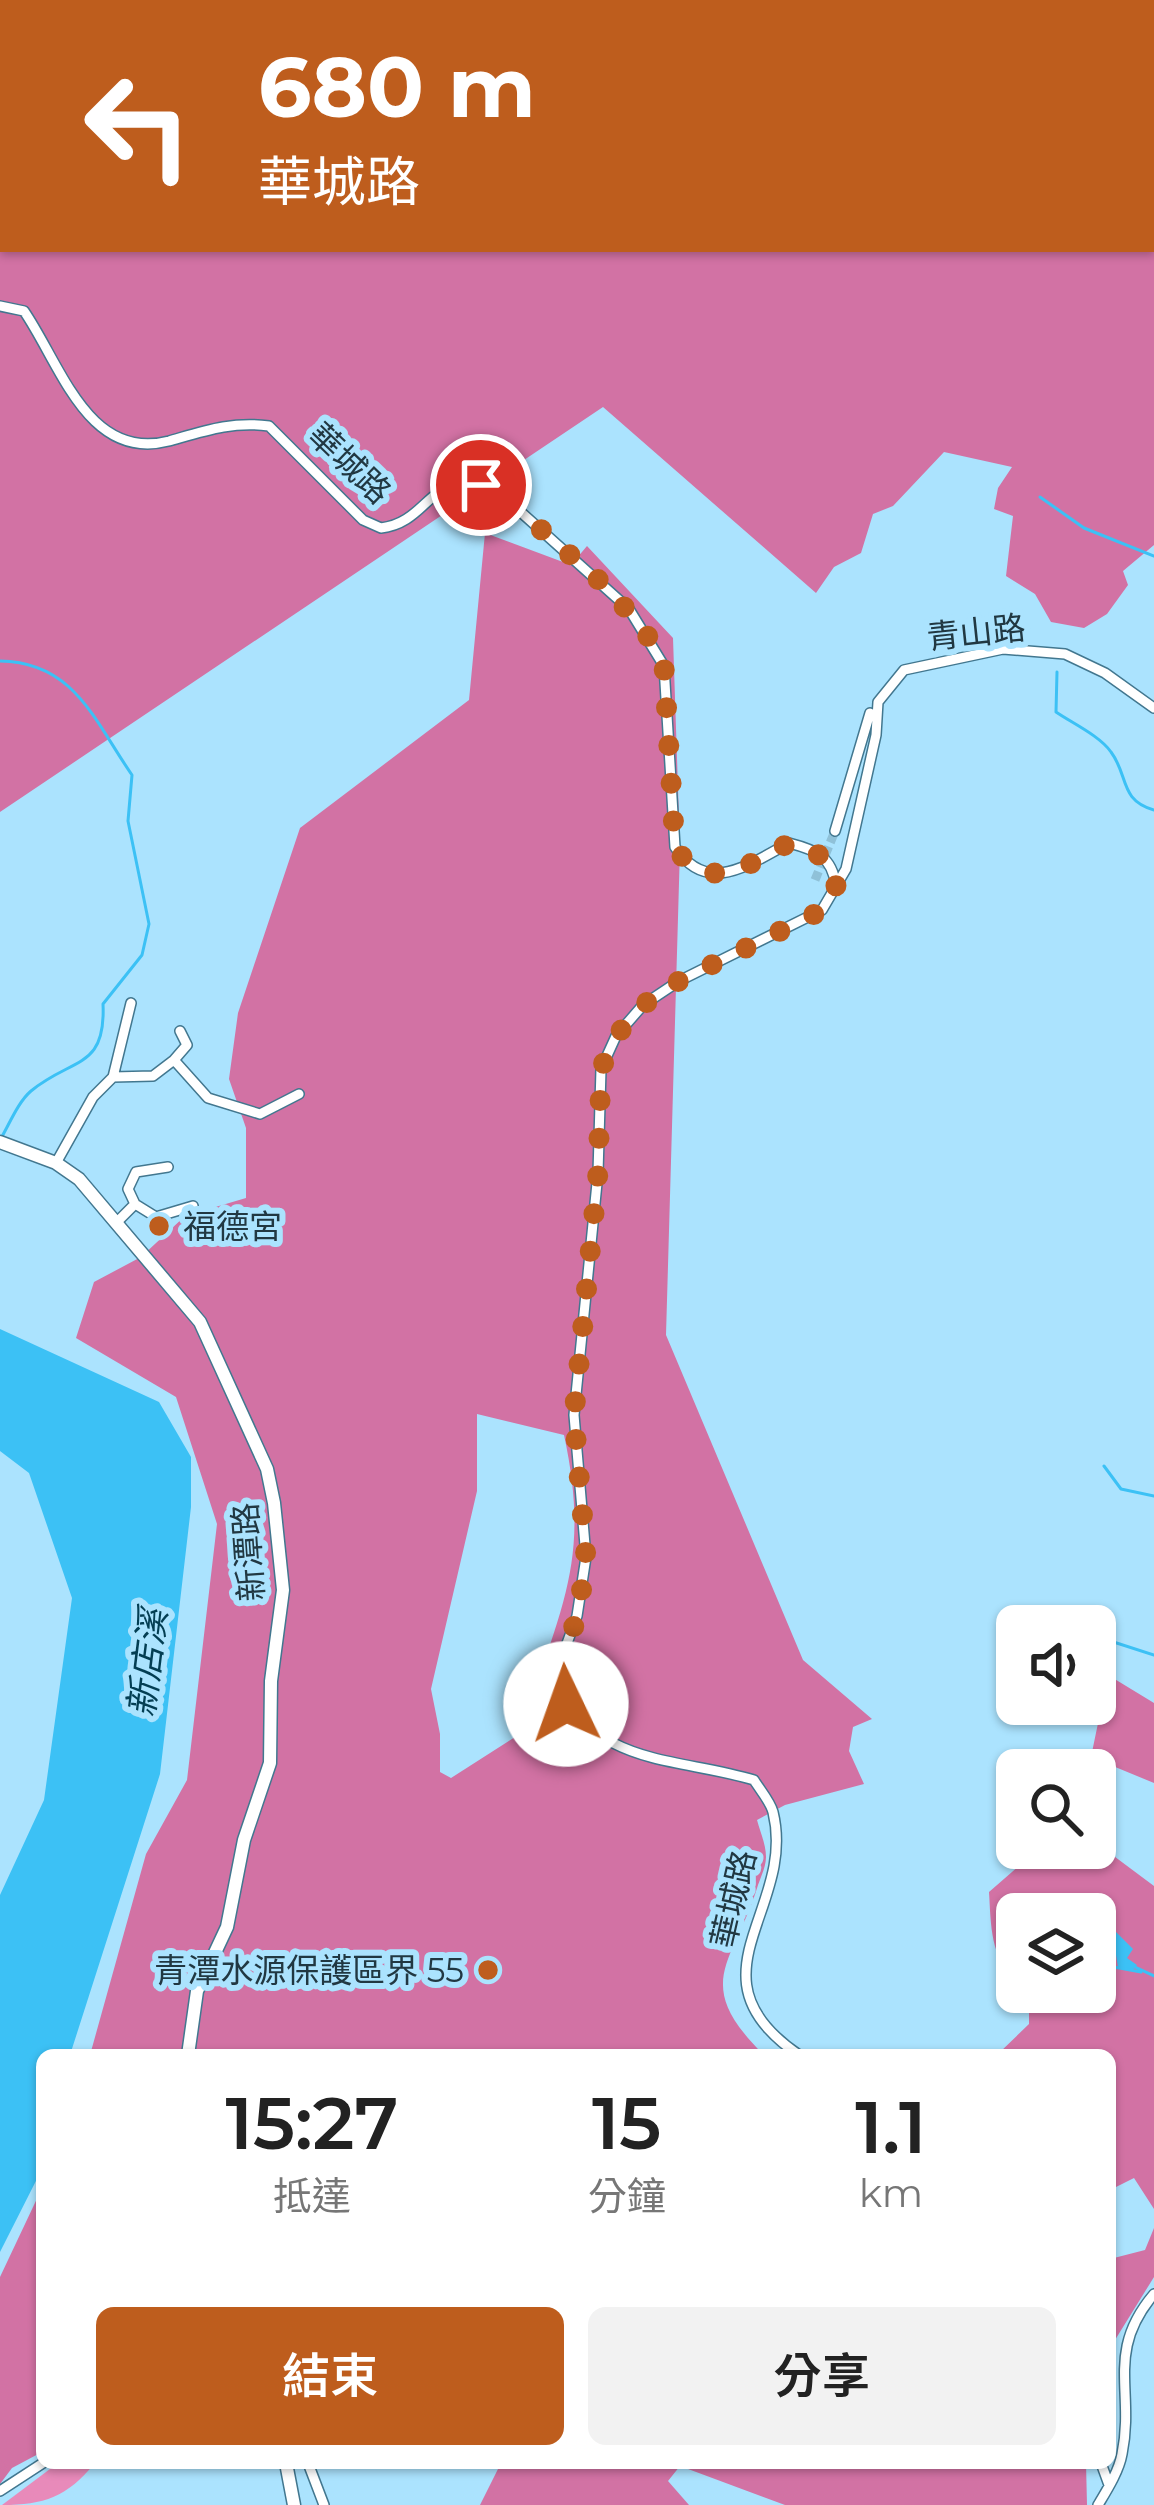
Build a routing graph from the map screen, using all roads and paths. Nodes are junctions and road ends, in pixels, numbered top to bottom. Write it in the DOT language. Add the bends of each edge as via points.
graph roads {
  1 [pos="0,306"];
  2 [pos="1154,708"];
  3 [pos="870,713"];
  4 [pos="836,830"];
  5 [pos="836,886"];
  6 [pos="131,1003"];
  7 [pos="180,1031"];
  8 [pos="174,1060"];
  9 [pos="113,1076"];
  10 [pos="299,1094"];
  11 [pos="3,1143"];
  12 [pos="56,1162"];
  13 [pos="168,1167"];
  14 [pos="135,1204"];
  15 [pos="193,1206"];
  16 [pos="116,1223"];
  17 [pos="189,2049"];
  18 [pos="790,2049"];
  19 [pos="1154,2294"];
  20 [pos="36,2468"];
  21 [pos="1116,2468"];
  22 [pos="287,2469"];
  23 [pos="310,2469"];
  24 [pos="1103,2469"];
  25 [pos="1116,2469"];
  26 [pos="1109,2485"];
  27 [pos="0,2491"];
  28 [pos="294,2505"];
  29 [pos="324,2505"];
  30 [pos="1099,2505"];
  1 -- 5 [label="street, 華城路" via="24,311 106,435 140,446 228,423 269,426 381,528 461,484 504,497 629,609 664,666 675,847 685,863 718,875 789,843 824,856"];
  2 -- 5 [label="street, 青山路" via="1065,654 1003,649 904,670 878,702"];
  3 -- 4 [label="street"];
  5 -- 18 [label="street, 華城路" via="823,910 643,1005 601,1069 574,1415 586,1557 578,1616 554,1676 581,1722 616,1745 652,1761 754,1780 772,1810 774,1846 745,1968 750,2008 764,2031"];
  6 -- 9 [label="street"];
  7 -- 8 [label="street" via="187,1046"];
  8 -- 9 [label="street" via="153,1076"];
  8 -- 10 [label="street" via="208,1098 260,1114"];
  9 -- 12 [label="street"];
  11 -- 12 [label="street, 新潭路"];
  12 -- 16 [label="street, 新潭路"];
  13 -- 14 [label="street" via="136,1172 128,1189"];
  14 -- 15 [label="street" via="155,1217"];
  14 -- 16 [label="street"];
  16 -- 17 [label="street, 新潭路" via="200,1322 225,1372 267,1469 283,1590 270,1763 227,1927 197,1991"];
  19 -- 21 [label="street" via="1128,2332"];
  20 -- 27 [label="street"];
  22 -- 28 [label="street"];
  23 -- 29 [label="street"];
  24 -- 26 [label="street"];
  25 -- 26 [label="street"];
  26 -- 30 [label="street"];
}
